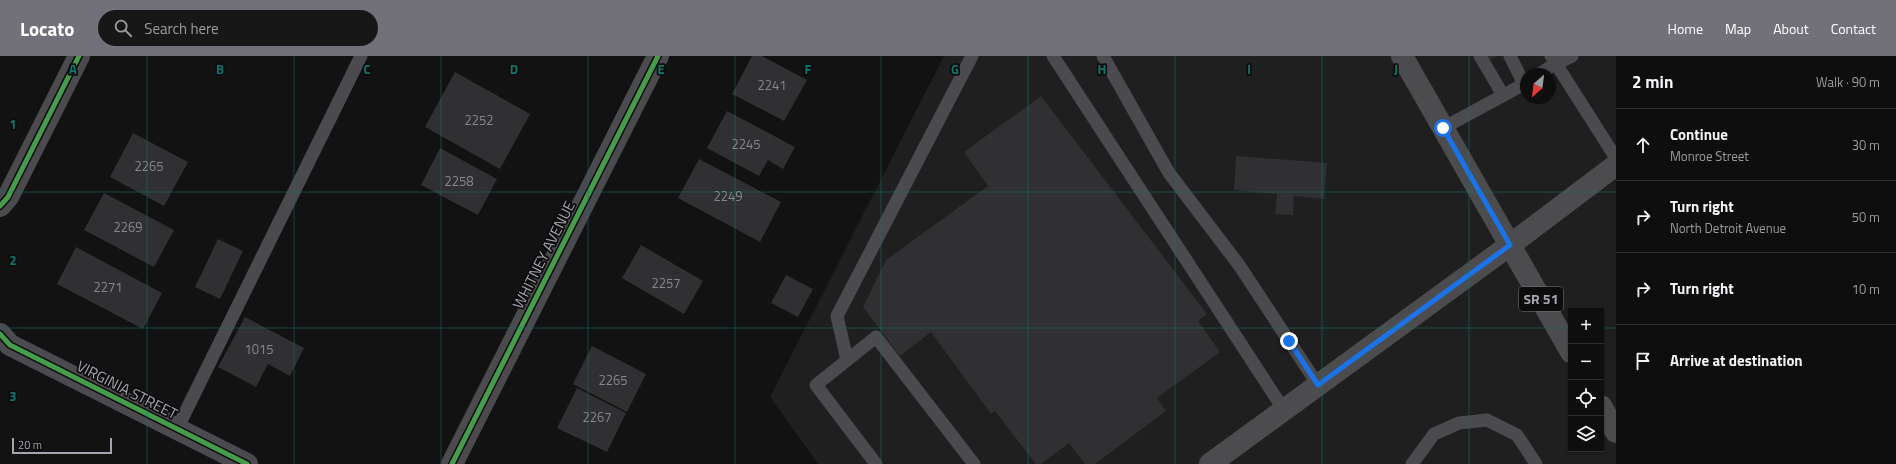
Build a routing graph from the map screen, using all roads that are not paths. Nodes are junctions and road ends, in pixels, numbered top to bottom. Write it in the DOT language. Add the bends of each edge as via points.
graph roads {
  1 [pos="79,56"];
  2 [pos="361,56"];
  3 [pos="658,56"];
  4 [pos="972,56"];
  5 [pos="1053,56"];
  6 [pos="1103,56"];
  7 [pos="1402,56"];
  8 [pos="1480,56"];
  9 [pos="1510,56"];
  10 [pos="1572,56"];
  11 [pos="1553,60"];
  12 [pos="1545,68"];
  13 [pos="1520,74"];
  14 [pos="1520,86"];
  15 [pos="1503,95"];
  16 [pos="1443,128"];
  17 [pos="1616,158"];
  18 [pos="1616,165"];
  19 [pos="0,206"];
  20 [pos="1510,245"];
  21 [pos="0,334"];
  22 [pos="1568,347"];
  23 [pos="847,360"];
  24 [pos="1318,385"];
  25 [pos="1284,410"];
  26 [pos="1604,411"];
  27 [pos="177,428"];
  28 [pos="1616,432"];
  29 [pos="247,464"];
  30 [pos="452,464"];
  31 [pos="876,464"];
  32 [pos="974,464"];
  33 [pos="1210,464"];
  34 [pos="1412,464"];
  35 [pos="1536,464"];
  1 -- 19 [label="street" via="8,197"];
  2 -- 27 [label="lane"];
  3 -- 30 [label="street, WHITNEY AVENUE"];
  4 -- 23 [label="lane" via="837,316"];
  5 -- 25 [label="lane"];
  6 -- 24 [label="lane" via="1169,173 1239,264"];
  7 -- 16 [label="main road, SR 51"];
  8 -- 15 [label="lane"];
  9 -- 13 [label="lane"];
  10 -- 11 [label="lane"];
  11 -- 12 [label="lane"];
  11 -- 17 [label="lane"];
  14 -- 15 [label="lane"];
  15 -- 16 [label="lane"];
  16 -- 20 [label="main road, SR 51"];
  18 -- 20 [label="main road"];
  20 -- 22 [label="main road, SR 51"];
  20 -- 24 [label="main road"];
  21 -- 27 [label="street, VIRGINIA STREET" via="10,345"];
  23 -- 31 [label="lane" via="816,385"];
  23 -- 32 [label="lane" via="876,337"];
  24 -- 25 [label="main road"];
  25 -- 33 [label="main road"];
  26 -- 28 [label="main road"];
  27 -- 29 [label="street, VIRGINIA STREET"];
  34 -- 35 [label="lane" via="1434,434 1459,423 1487,420 1517,435"];
}
